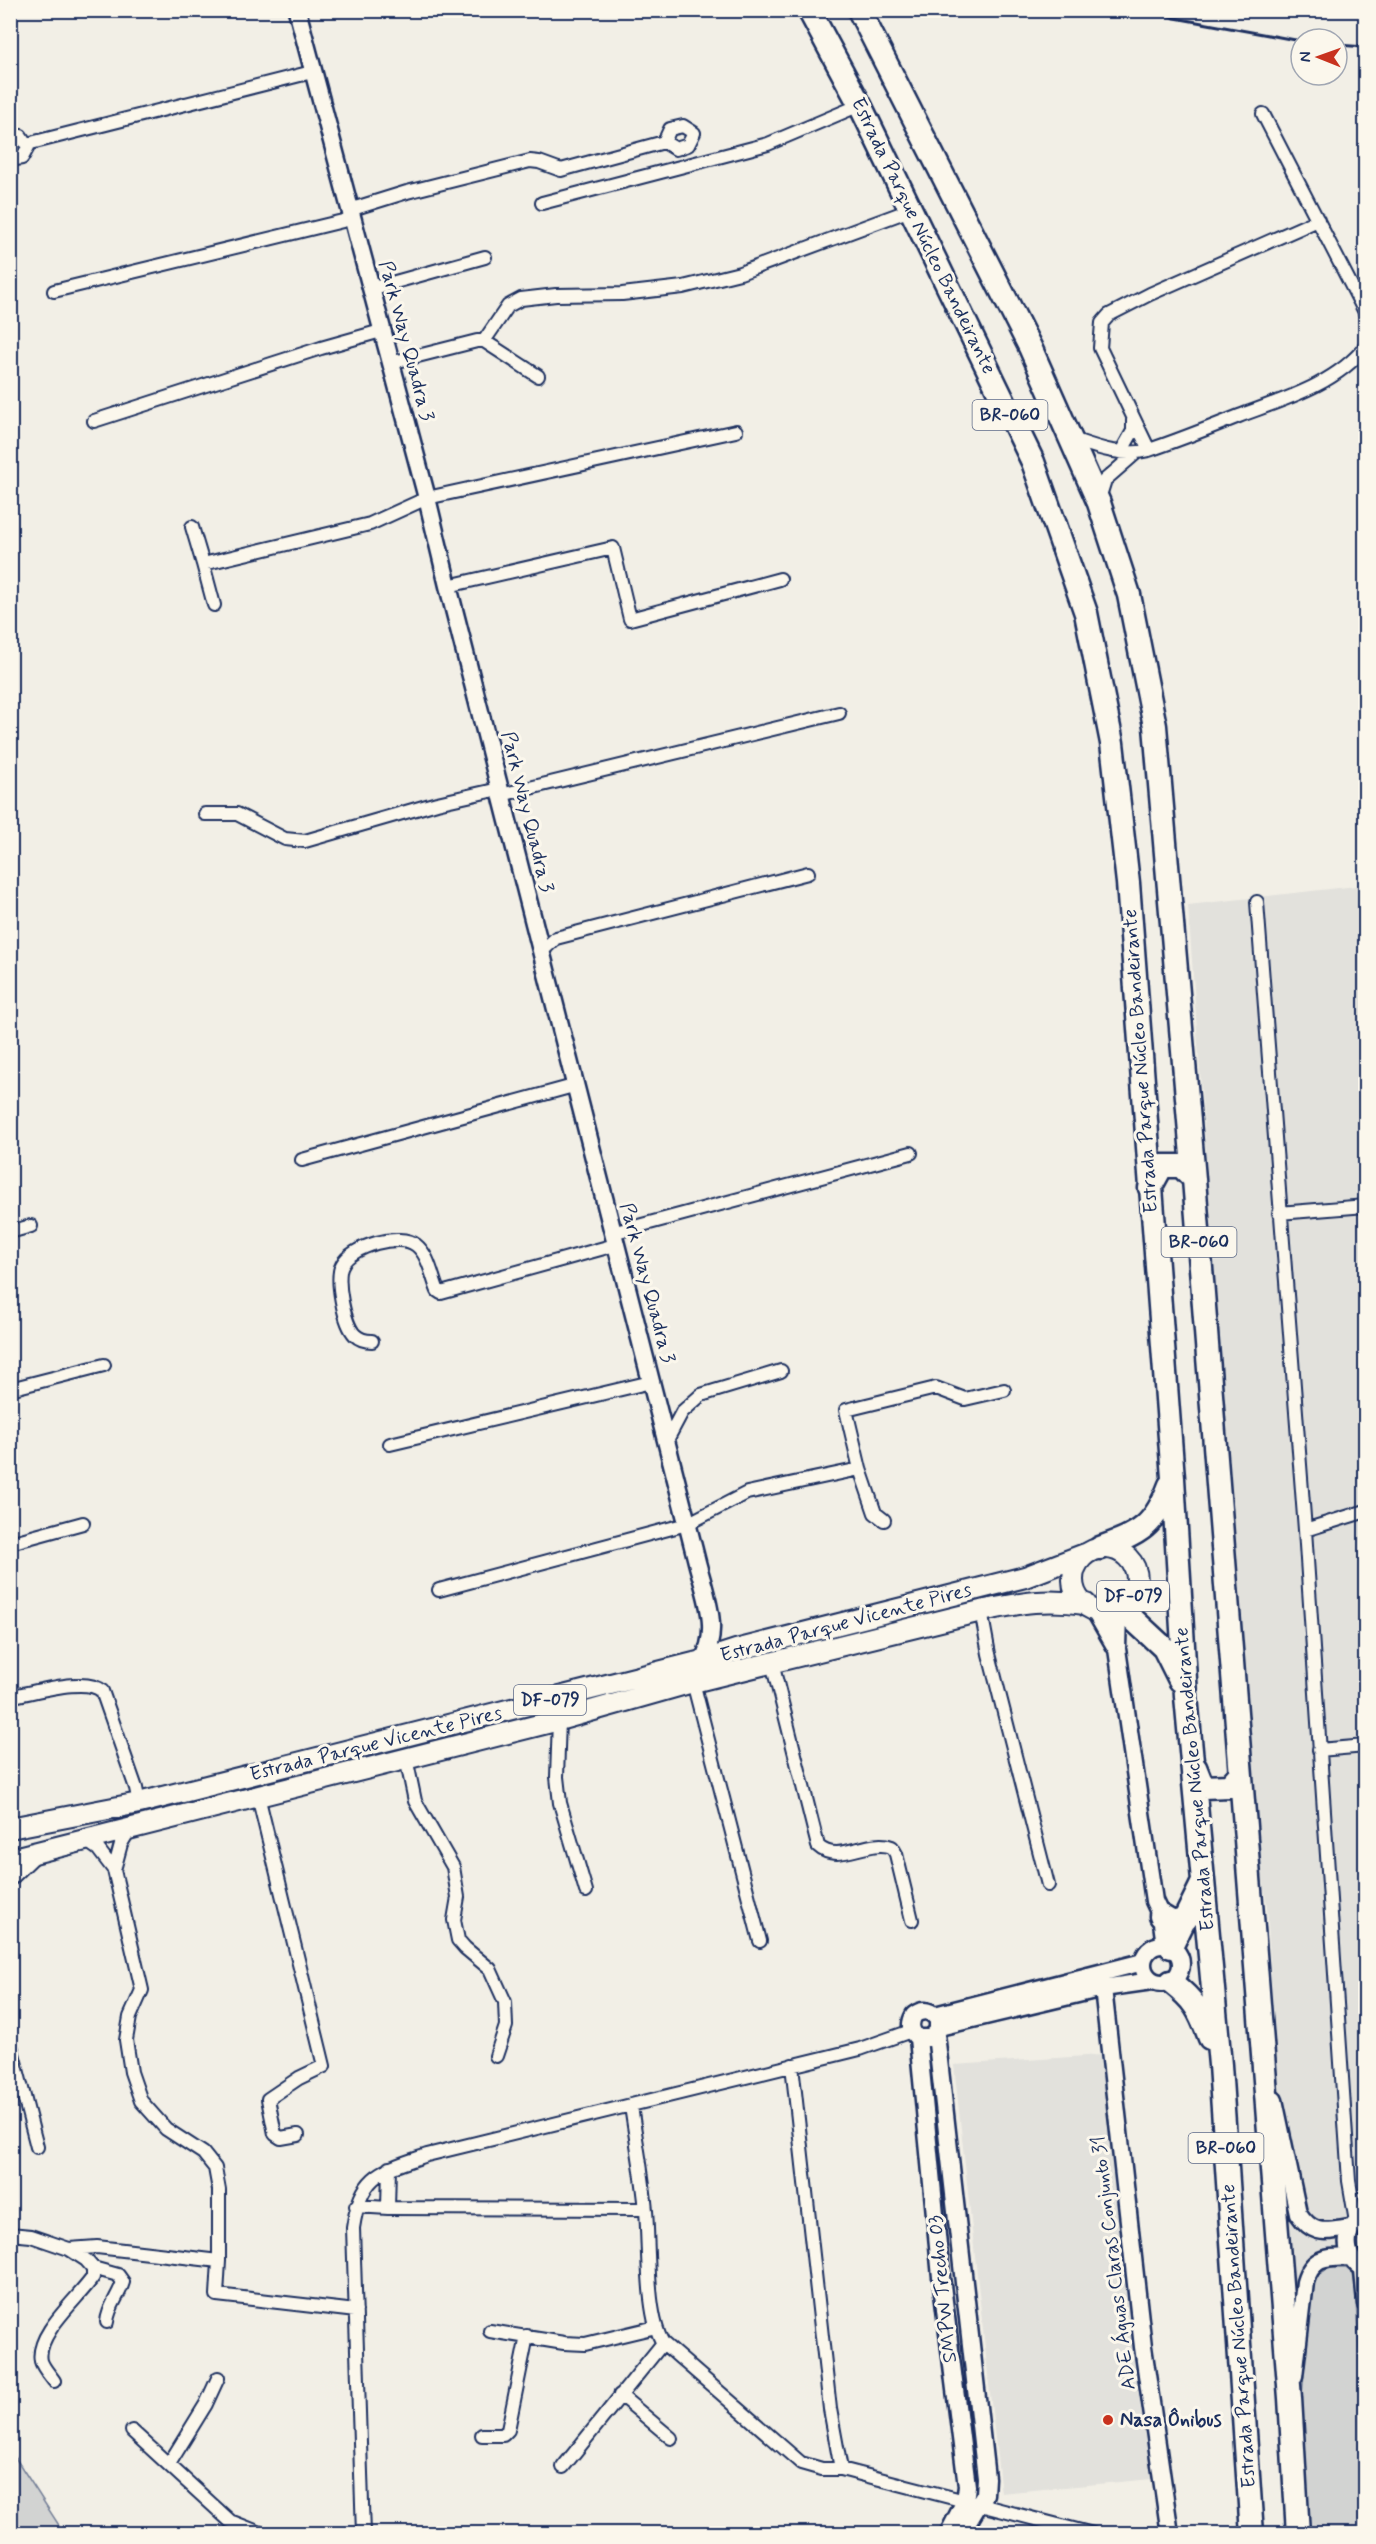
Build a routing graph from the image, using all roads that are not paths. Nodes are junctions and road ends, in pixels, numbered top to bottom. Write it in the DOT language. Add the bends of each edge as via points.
graph roads {
  1 [pos="297,10"];
  2 [pos="809,10"];
  3 [pos="859,10"];
  4 [pos="312,72"];
  5 [pos="860,105"];
  6 [pos="1263,114"];
  7 [pos="10,135"];
  8 [pos="664,142"];
  9 [pos="27,144"];
  10 [pos="10,160"];
  11 [pos="542,203"];
  12 [pos="910,210"];
  13 [pos="350,214"];
  14 [pos="1318,220"];
  15 [pos="484,256"];
  16 [pos="370,289"];
  17 [pos="54,291"];
  18 [pos="1365,314"];
  19 [pos="381,331"];
  20 [pos="484,341"];
  21 [pos="1365,346"];
  22 [pos="390,363"];
  23 [pos="538,376"];
  24 [pos="1133,420"];
  25 [pos="94,421"];
  26 [pos="736,431"];
  27 [pos="1072,439"];
  28 [pos="1149,450"];
  29 [pos="1121,452"];
  30 [pos="1136,453"];
  31 [pos="427,498"];
  32 [pos="1099,503"];
  33 [pos="192,527"];
  34 [pos="203,564"];
  35 [pos="780,579"];
  36 [pos="448,586"];
  37 [pos="214,605"];
  38 [pos="839,713"];
  39 [pos="500,792"];
  40 [pos="205,814"];
  41 [pos="808,873"];
  42 [pos="1257,902"];
  43 [pos="537,933"];
  44 [pos="556,938"];
  45 [pos="541,952"];
  46 [pos="577,1085"];
  47 [pos="910,1153"];
  48 [pos="302,1160"];
  49 [pos="1194,1179"];
  50 [pos="1150,1188"];
  51 [pos="1365,1206"];
  52 [pos="1279,1213"];
  53 [pos="31,1226"];
  54 [pos="10,1232"];
  55 [pos="614,1239"];
  56 [pos="372,1341"];
  57 [pos="104,1365"];
  58 [pos="781,1371"];
  59 [pos="651,1382"];
  60 [pos="10,1389"];
  61 [pos="1004,1390"];
  62 [pos="666,1442"];
  63 [pos="390,1444"];
  64 [pos="860,1469"];
  65 [pos="1173,1479"];
  66 [pos="1365,1511"];
  67 [pos="884,1520"];
  68 [pos="83,1523"];
  69 [pos="687,1524"];
  70 [pos="1305,1530"];
  71 [pos="10,1543"];
  72 [pos="1093,1551"];
  73 [pos="439,1590"];
  74 [pos="1089,1606"];
  75 [pos="1120,1609"];
  76 [pos="981,1611"];
  77 [pos="712,1625"];
  78 [pos="1117,1649"];
  79 [pos="736,1650"];
  80 [pos="702,1661"];
  81 [pos="772,1663"];
  82 [pos="693,1682"];
  83 [pos="12,1696"];
  84 [pos="1186,1696"];
  85 [pos="559,1720"];
  86 [pos="443,1727"];
  87 [pos="1365,1746"];
  88 [pos="451,1748"];
  89 [pos="1319,1750"];
  90 [pos="406,1758"];
  91 [pos="1194,1762"];
  92 [pos="1240,1774"];
  93 [pos="258,1796"];
  94 [pos="139,1803"];
  95 [pos="10,1828"];
  96 [pos="130,1829"];
  97 [pos="84,1839"];
  98 [pos="39,1852"];
  99 [pos="10,1859"];
  100 [pos="114,1870"];
  101 [pos="10,1880"];
  102 [pos="1203,1881"];
  103 [pos="1048,1885"];
  104 [pos="586,1891"];
  105 [pos="1157,1908"];
  106 [pos="1186,1919"];
  107 [pos="912,1920"];
  108 [pos="760,1941"];
  109 [pos="1163,1946"];
  110 [pos="1143,1962"];
  111 [pos="1161,1981"];
  112 [pos="1102,1988"];
  113 [pos="936,2026"];
  114 [pos="915,2034"];
  115 [pos="10,2042"];
  116 [pos="1262,2048"];
  117 [pos="496,2056"];
  118 [pos="792,2065"];
  119 [pos="1220,2065"];
  120 [pos="631,2106"];
  121 [pos="946,2118"];
  122 [pos="926,2119"];
  123 [pos="298,2135"];
  124 [pos="37,2147"];
  125 [pos="389,2168"];
  126 [pos="356,2206"];
  127 [pos="388,2208"];
  128 [pos="645,2208"];
  129 [pos="1357,2222"];
  130 [pos="10,2234"];
  131 [pos="69,2249"];
  132 [pos="1350,2257"];
  133 [pos="219,2261"];
  134 [pos="93,2268"];
  135 [pos="1364,2270"];
  136 [pos="963,2274"];
  137 [pos="941,2277"];
  138 [pos="1365,2304"];
  139 [pos="356,2311"];
  140 [pos="107,2322"];
  141 [pos="656,2327"];
  142 [pos="490,2331"];
  143 [pos="527,2336"];
  144 [pos="663,2343"];
  145 [pos="218,2378"];
  146 [pos="973,2380"];
  147 [pos="54,2381"];
  148 [pos="953,2381"];
  149 [pos="620,2395"];
  150 [pos="1290,2398"];
  151 [pos="132,2431"];
  152 [pos="482,2435"];
  153 [pos="671,2438"];
  154 [pos="169,2464"];
  155 [pos="563,2467"];
  156 [pos="842,2469"];
  157 [pos="973,2503"];
  158 [pos="263,2534"];
  159 [pos="363,2534"];
  160 [pos="948,2534"];
  161 [pos="961,2534"];
  162 [pos="1093,2534"];
  163 [pos="1170,2534"];
  164 [pos="1252,2534"];
  165 [pos="1298,2534"];
  1 -- 4 [label="street, Park Way Quadra 3"];
  2 -- 5 [label="highway, Estrada Parque Núcleo Bandeirante / BR-060"];
  3 -- 27 [label="highway, Estrada Parque Núcleo Bandeirante / BR-060" via="1030,347"];
  4 -- 9 [label="street"];
  4 -- 13 [label="street, Park Way Quadra 3"];
  5 -- 11 [label="street" via="768,144"];
  5 -- 12 [label="highway, Estrada Parque Núcleo Bandeirante / BR-060"];
  6 -- 14 [label="street"];
  7 -- 9 [label="street" via="21,136"];
  8 -- 13 [label="street" via="561,170 530,161 407,192"];
  9 -- 10 [label="street" via="22,158"];
  12 -- 20 [label="street" via="740,273 683,287 521,299 508,306"];
  12 -- 50 [label="highway, Estrada Parque Núcleo Bandeirante / BR-060" via="1033,462 1086,612 1112,743 1128,883"];
  13 -- 16 [label="street, Park Way Quadra 3"];
  13 -- 17 [label="street"];
  14 -- 18 [label="street"];
  14 -- 24 [label="street" via="1109,315 1102,323 1100,348"];
  15 -- 16 [label="street"];
  16 -- 19 [label="street, Park Way Quadra 3"];
  19 -- 22 [label="street, Park Way Quadra 3"];
  19 -- 25 [label="street"];
  20 -- 22 [label="street"];
  20 -- 23 [label="street"];
  21 -- 28 [label="street" via="1352,363 1301,392"];
  22 -- 31 [label="street, Park Way Quadra 3"];
  24 -- 28 [label="street"];
  24 -- 29 [label="street" via="1133,431"];
  26 -- 31 [label="street"];
  27 -- 29 [label="street"];
  27 -- 32 [label="highway, Estrada Parque Núcleo Bandeirante / BR-060"];
  28 -- 30 [label="street"];
  29 -- 30 [label="street"];
  30 -- 32 [label="street" via="1105,480"];
  31 -- 34 [label="street" via="370,524"];
  31 -- 36 [label="street, Park Way Quadra 3"];
  32 -- 49 [label="highway, Estrada Parque Núcleo Bandeirante / BR-060" via="1129,595 1155,726"];
  33 -- 34 [label="street"];
  34 -- 37 [label="street"];
  35 -- 36 [label="street" via="630,619 613,548"];
  36 -- 39 [label="street, Park Way Quadra 3"];
  38 -- 39 [label="street"];
  39 -- 40 [label="street" via="437,803 305,842 285,839 237,814"];
  39 -- 43 [label="street, Park Way Quadra 3"];
  41 -- 44 [label="street"];
  42 -- 52 [label="street"];
  43 -- 44 [label="street"];
  43 -- 45 [label="street, Park Way Quadra 3"];
  44 -- 45 [label="street"];
  45 -- 46 [label="street, Park Way Quadra 3"];
  46 -- 48 [label="street"];
  46 -- 55 [label="street, Park Way Quadra 3"];
  47 -- 55 [label="street"];
  49 -- 50 [label="highway" via="1180,1166 1162,1166"];
  49 -- 92 [label="highway, Estrada Parque Núcleo Bandeirante / BR-060"];
  50 -- 65 [label="highway, Estrada Parque Núcleo Bandeirante / BR-060"];
  51 -- 52 [label="street"];
  52 -- 70 [label="street"];
  53 -- 54 [label="street"];
  55 -- 56 [label="street" via="441,1293 419,1247 413,1243 379,1242 361,1248 348,1254 339,1278 348,1325 364,1341"];
  55 -- 59 [label="street, Park Way Quadra 3"];
  57 -- 60 [label="street"];
  58 -- 62 [label="street" via="700,1395 682,1412"];
  59 -- 62 [label="street, Park Way Quadra 3"];
  59 -- 63 [label="street"];
  61 -- 64 [label="street" via="965,1399 936,1388 846,1410"];
  62 -- 69 [label="street, Park Way Quadra 3"];
  64 -- 67 [label="street" via="875,1513"];
  64 -- 69 [label="street" via="747,1493"];
  65 -- 72 [label="highway" via="1163,1504 1148,1525"];
  65 -- 84 [label="highway, Estrada Parque Núcleo Bandeirante / BR-060"];
  66 -- 70 [label="street"];
  68 -- 71 [label="street"];
  69 -- 73 [label="street"];
  69 -- 77 [label="street, Park Way Quadra 3"];
  70 -- 89 [label="street"];
  72 -- 74 [label="main road, DF-079" via="1075,1567 1073,1575 1076,1591"];
  72 -- 75 [label="main road, DF-079" via="1108,1547 1123,1553 1133,1566 1136,1589 1129,1603"];
  72 -- 79 [label="main road, Estrada Parque Vicente Pires / DF-079" via="1025,1576"];
  74 -- 75 [label="main road, Estrada Parque Vicente Pires / DF-079" via="1102,1612"];
  74 -- 76 [label="main road, Estrada Parque Vicente Pires / DF-079" via="1055,1599"];
  74 -- 78 [label="street"];
  75 -- 78 [label="street"];
  75 -- 84 [label="highway" via="1164,1648"];
  76 -- 81 [label="main road, Estrada Parque Vicente Pires / DF-079"];
  76 -- 103 [label="street"];
  77 -- 79 [label="street, Park Way Quadra 3"];
  77 -- 80 [label="street, Park Way Quadra 3" via="709,1649"];
  78 -- 105 [label="street"];
  79 -- 80 [label="main road, Estrada Parque Vicente Pires / DF-079"];
  80 -- 86 [label="main road, Estrada Parque Vicente Pires / DF-079"];
  81 -- 82 [label="main road, Estrada Parque Vicente Pires / DF-079"];
  81 -- 107 [label="street" via="818,1846 822,1851 835,1853 876,1844 892,1847"];
  82 -- 85 [label="main road, Estrada Parque Vicente Pires / DF-079"];
  82 -- 108 [label="street"];
  83 -- 94 [label="street" via="79,1684 97,1686 102,1691"];
  84 -- 91 [label="highway, Estrada Parque Núcleo Bandeirante / BR-060"];
  85 -- 88 [label="main road, Estrada Parque Vicente Pires / DF-079"];
  85 -- 104 [label="street" via="560,1803"];
  86 -- 88 [label="main road" via="441,1737"];
  86 -- 94 [label="main road, Estrada Parque Vicente Pires / DF-079"];
  87 -- 89 [label="street"];
  88 -- 90 [label="main road, Estrada Parque Vicente Pires / DF-079"];
  89 -- 129 [label="street" via="1349,2181"];
  90 -- 93 [label="main road, Estrada Parque Vicente Pires / DF-079"];
  90 -- 117 [label="street" via="415,1801 453,1867 458,1940 490,1969 506,2002 506,2026"];
  91 -- 92 [label="highway" via="1203,1787 1229,1786"];
  91 -- 102 [label="highway, Estrada Parque Núcleo Bandeirante / BR-060"];
  92 -- 116 [label="highway, Estrada Parque Núcleo Bandeirante / BR-060"];
  93 -- 96 [label="main road, Estrada Parque Vicente Pires / DF-079"];
  93 -- 123 [label="street" via="324,2066 268,2099 275,2134 281,2138"];
  94 -- 95 [label="main road, Estrada Parque Vicente Pires / DF-079"];
  96 -- 97 [label="main road, Estrada Parque Vicente Pires / DF-079"];
  96 -- 100 [label="street"];
  97 -- 98 [label="main road, Estrada Parque Vicente Pires / DF-079"];
  97 -- 100 [label="street"];
  98 -- 99 [label="main road, Estrada Parque Vicente Pires / DF-079"];
  98 -- 101 [label="street"];
  100 -- 133 [label="street" via="142,1990 130,2017 126,2040 131,2072 141,2101 166,2129 203,2153 215,2168 219,2190"];
  102 -- 106 [label="highway"];
  102 -- 119 [label="highway, Estrada Parque Núcleo Bandeirante / BR-060"];
  105 -- 106 [label="highway" via="1173,1923"];
  105 -- 109 [label="street"];
  106 -- 109 [label="highway"];
  109 -- 110 [label="street" via="1148,1951"];
  109 -- 111 [label="street" via="1179,1954 1182,1964 1179,1975"];
  110 -- 111 [label="street" via="1145,1972"];
  110 -- 113 [label="street"];
  111 -- 112 [label="street"];
  111 -- 119 [label="highway" via="1190,1997"];
  112 -- 113 [label="street"];
  112 -- 163 [label="street, ADE Águas Claras Conjunto 31" via="1141,2329"];
  113 -- 114 [label="street" via="930,2038"];
  113 -- 114 [label="street" via="924,2011 911,2020"];
  113 -- 121 [label="street, SMPW Trecho 03"];
  114 -- 118 [label="street"];
  114 -- 122 [label="street"];
  115 -- 124 [label="street"];
  116 -- 129 [label="street" via="1299,2213 1310,2228 1321,2232"];
  116 -- 150 [label="highway, Estrada Parque Núcleo Bandeirante / BR-060"];
  118 -- 120 [label="street"];
  118 -- 156 [label="street" via="830,2409"];
  119 -- 164 [label="highway, Estrada Parque Núcleo Bandeirante / BR-060"];
  120 -- 125 [label="street"];
  120 -- 128 [label="street"];
  121 -- 122 [label="street"];
  121 -- 136 [label="street, SMPW Trecho 03"];
  122 -- 137 [label="street"];
  125 -- 126 [label="street" via="375,2176"];
  125 -- 127 [label="street"];
  126 -- 127 [label="street"];
  126 -- 139 [label="street" via="352,2228"];
  127 -- 128 [label="street"];
  128 -- 141 [label="street"];
  129 -- 132 [label="street" via="1347,2238"];
  130 -- 131 [label="street" via="31,2236"];
  131 -- 133 [label="street" via="97,2247"];
  131 -- 134 [label="street"];
  132 -- 135 [label="street"];
  132 -- 150 [label="street" via="1329,2258 1309,2269"];
  133 -- 139 [label="street" via="217,2295"];
  134 -- 140 [label="street" via="118,2276 123,2282"];
  134 -- 147 [label="street" via="86,2288 53,2325 41,2349 41,2362"];
  135 -- 138 [label="street"];
  136 -- 137 [label="street"];
  136 -- 146 [label="street, SMPW Trecho 03"];
  137 -- 148 [label="street"];
  139 -- 159 [label="street"];
  141 -- 143 [label="street" via="585,2344"];
  141 -- 144 [label="street"];
  142 -- 143 [label="street"];
  143 -- 152 [label="street" via="508,2430 503,2435"];
  144 -- 149 [label="street"];
  144 -- 156 [label="street" via="801,2463"];
  145 -- 154 [label="street"];
  146 -- 148 [label="street"];
  146 -- 157 [label="street, SMPW Trecho 03" via="986,2478 985,2494"];
  148 -- 157 [label="street"];
  149 -- 153 [label="street"];
  149 -- 155 [label="street"];
  150 -- 165 [label="highway, Estrada Parque Núcleo Bandeirante / BR-060"];
  151 -- 154 [label="street"];
  154 -- 158 [label="street" via="230,2521"];
  156 -- 157 [label="street"];
  157 -- 160 [label="street"];
  157 -- 161 [label="street, SMPW Trecho 03"];
  157 -- 162 [label="street"];
}
